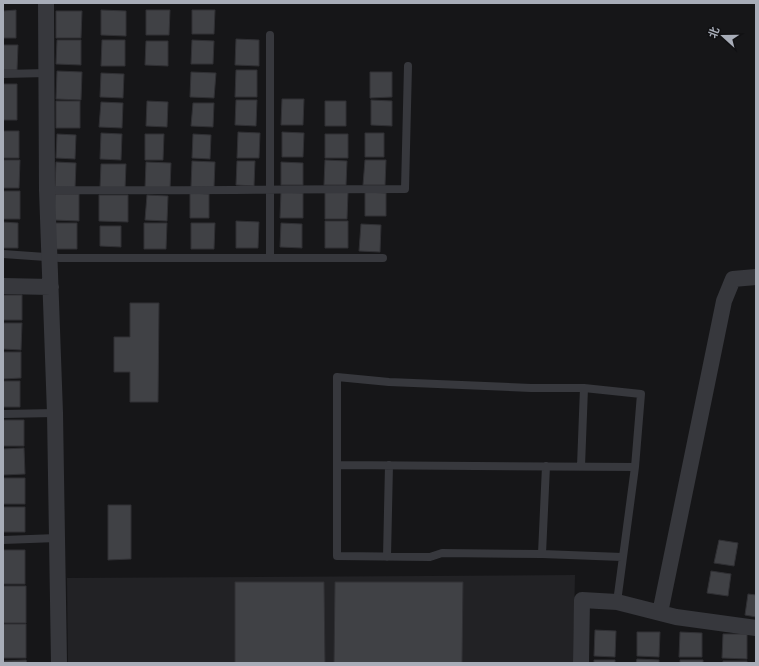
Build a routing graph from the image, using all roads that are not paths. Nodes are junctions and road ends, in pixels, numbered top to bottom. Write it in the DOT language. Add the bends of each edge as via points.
graph roads {
  1 [pos="46,3"];
  2 [pos="270,34"];
  3 [pos="408,66"];
  4 [pos="47,73"];
  5 [pos="3,74"];
  6 [pos="271,189"];
  7 [pos="47,190"];
  8 [pos="3,254"];
  9 [pos="49,256"];
  10 [pos="270,258"];
  11 [pos="383,258"];
  12 [pos="756,277"];
  13 [pos="3,286"];
  14 [pos="51,287"];
  15 [pos="584,388"];
  16 [pos="55,413"];
  17 [pos="3,414"];
  18 [pos="337,465"];
  19 [pos="389,465"];
  20 [pos="546,466"];
  21 [pos="581,466"];
  22 [pos="635,467"];
  23 [pos="57,538"];
  24 [pos="3,540"];
  25 [pos="542,554"];
  26 [pos="387,556"];
  27 [pos="622,557"];
  28 [pos="617,602"];
  29 [pos="660,613"];
  30 [pos="756,628"];
  31 [pos="59,663"];
  32 [pos="581,663"];
  1 -- 4 [label="street"];
  2 -- 6 [label="lane"];
  3 -- 6 [label="lane" via="405,189"];
  4 -- 5 [label="lane"];
  4 -- 7 [label="street"];
  6 -- 7 [label="lane"];
  6 -- 10 [label="lane"];
  7 -- 9 [label="street"];
  8 -- 9 [label="lane"];
  9 -- 10 [label="lane"];
  9 -- 14 [label="street"];
  10 -- 11 [label="lane"];
  12 -- 29 [label="street" via="733,279 724,301"];
  13 -- 14 [label="street"];
  14 -- 16 [label="street"];
  15 -- 18 [label="lane" via="389,382 336,377"];
  15 -- 21 [label="lane"];
  15 -- 22 [label="lane" via="641,394"];
  16 -- 17 [label="lane"];
  16 -- 23 [label="street"];
  18 -- 19 [label="lane"];
  18 -- 26 [label="lane" via="337,556"];
  19 -- 20 [label="lane"];
  19 -- 26 [label="lane"];
  20 -- 21 [label="lane"];
  20 -- 25 [label="lane"];
  21 -- 22 [label="lane"];
  22 -- 27 [label="lane"];
  23 -- 24 [label="lane"];
  23 -- 31 [label="street"];
  25 -- 26 [label="lane" via="442,553 430,558"];
  25 -- 27 [label="lane"];
  27 -- 28 [label="lane"];
  28 -- 29 [label="street"];
  28 -- 32 [label="street" via="582,600"];
  29 -- 30 [label="street"];
}
